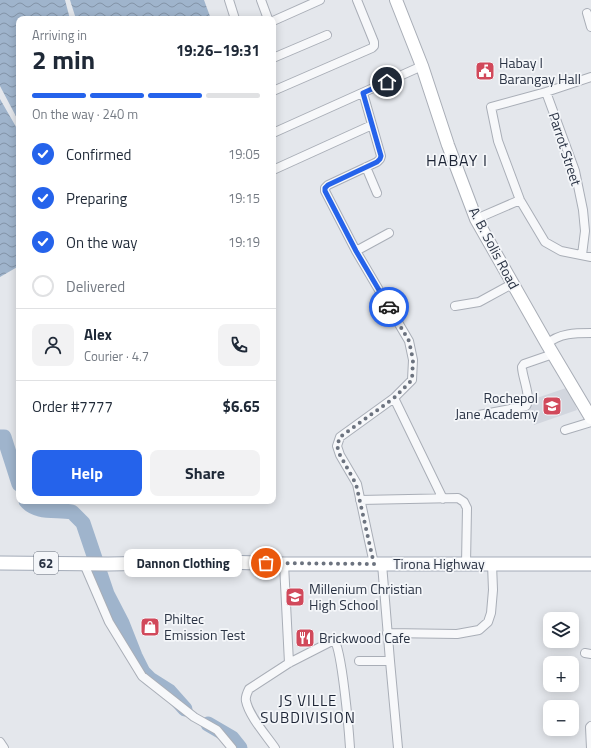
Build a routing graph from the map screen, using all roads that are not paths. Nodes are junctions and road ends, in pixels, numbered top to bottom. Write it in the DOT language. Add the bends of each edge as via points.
graph roads {
  1 [pos="229,0"];
  2 [pos="261,0"];
  3 [pos="320,0"];
  4 [pos="357,0"];
  5 [pos="396,0"];
  6 [pos="587,13"];
  7 [pos="234,16"];
  8 [pos="267,16"];
  9 [pos="276,20"];
  10 [pos="591,27"];
  11 [pos="327,35"];
  12 [pos="276,57"];
  13 [pos="422,66"];
  14 [pos="591,77"];
  15 [pos="276,90"];
  16 [pos="546,92"];
  17 [pos="363,93"];
  18 [pos="372,125"];
  19 [pos="276,132"];
  20 [pos="366,167"];
  21 [pos="276,169"];
  22 [pos="377,193"];
  23 [pos="520,200"];
  24 [pos="476,219"];
  25 [pos="389,233"];
  26 [pos="356,251"];
  27 [pos="582,255"];
  28 [pos="591,257"];
  29 [pos="512,284"];
  30 [pos="455,306"];
  31 [pos="591,334"];
  32 [pos="550,349"];
  33 [pos="394,398"];
  34 [pos="479,416"];
  35 [pos="591,418"];
  36 [pos="591,422"];
  37 [pos="565,430"];
  38 [pos="443,499"];
  39 [pos="360,500"];
  40 [pos="0,563"];
  41 [pos="88,564"];
  42 [pos="284,564"];
  43 [pos="378,564"];
  44 [pos="466,564"];
  45 [pos="492,564"];
  46 [pos="591,564"];
  47 [pos="387,633"];
  48 [pos="359,661"];
  49 [pos="390,661"];
  50 [pos="289,663"];
  51 [pos="591,726"];
  52 [pos="0,742"];
  53 [pos="4,748"];
  54 [pos="232,748"];
  55 [pos="275,748"];
  56 [pos="350,748"];
  57 [pos="398,748"];
  58 [pos="591,748"];
  1 -- 7 [label="street"];
  2 -- 8 [label="street"];
  3 -- 9 [label="street"];
  4 -- 15 [label="street" via="374,46"];
  5 -- 13 [label="street, A. B. Solis Road"];
  6 -- 10 [label="street"];
  11 -- 12 [label="street"];
  13 -- 17 [label="street"];
  13 -- 24 [label="street, A. B. Solis Road"];
  14 -- 16 [label="street"];
  16 -- 23 [label="street" via="491,107 498,141"];
  16 -- 27 [label="street, Parrot Street" via="576,179 583,210"];
  17 -- 18 [label="street"];
  17 -- 19 [label="street"];
  18 -- 20 [label="street" via="381,156 377,162"];
  18 -- 21 [label="street"];
  20 -- 22 [label="street"];
  20 -- 26 [label="street" via="325,188"];
  23 -- 24 [label="street"];
  23 -- 27 [label="street" via="545,242 561,251"];
  24 -- 29 [label="street, A. B. Solis Road"];
  25 -- 26 [label="street"];
  26 -- 33 [label="street" via="409,341 413,360 412,380"];
  27 -- 28 [label="street"];
  29 -- 30 [label="street" via="479,302"];
  29 -- 32 [label="street, A. B. Solis Road"];
  31 -- 32 [label="street" via="553,338"];
  32 -- 34 [label="street" via="522,367 528,398 526,406"];
  32 -- 35 [label="street, A. B. Solis Road"];
  33 -- 38 [label="street"];
  33 -- 39 [label="street" via="340,437 337,446 356,484"];
  36 -- 37 [label="street"];
  38 -- 39 [label="street"];
  38 -- 44 [label="street" via="458,498 467,508"];
  39 -- 43 [label="street"];
  40 -- 41 [label="main road, Tirona Highway / 62"];
  41 -- 42 [label="main road, Tirona Highway / 62"];
  41 -- 54 [label="street" via="109,622 142,676 194,717 217,730"];
  42 -- 43 [label="main road, Tirona Highway / 62"];
  42 -- 50 [label="street"];
  43 -- 44 [label="main road, Tirona Highway / 62"];
  43 -- 47 [label="street"];
  44 -- 45 [label="main road, Tirona Highway / 62"];
  45 -- 46 [label="main road, Tirona Highway / 62"];
  45 -- 47 [label="street" via="494,590 491,613 488,622 479,630 457,634"];
  47 -- 49 [label="street"];
  48 -- 49 [label="street"];
  49 -- 57 [label="street"];
  50 -- 55 [label="street" via="249,689 246,694 250,711"];
  50 -- 56 [label="street" via="330,641 334,640 337,644"];
  51 -- 58 [label="street"];
  52 -- 53 [label="street"];
}
